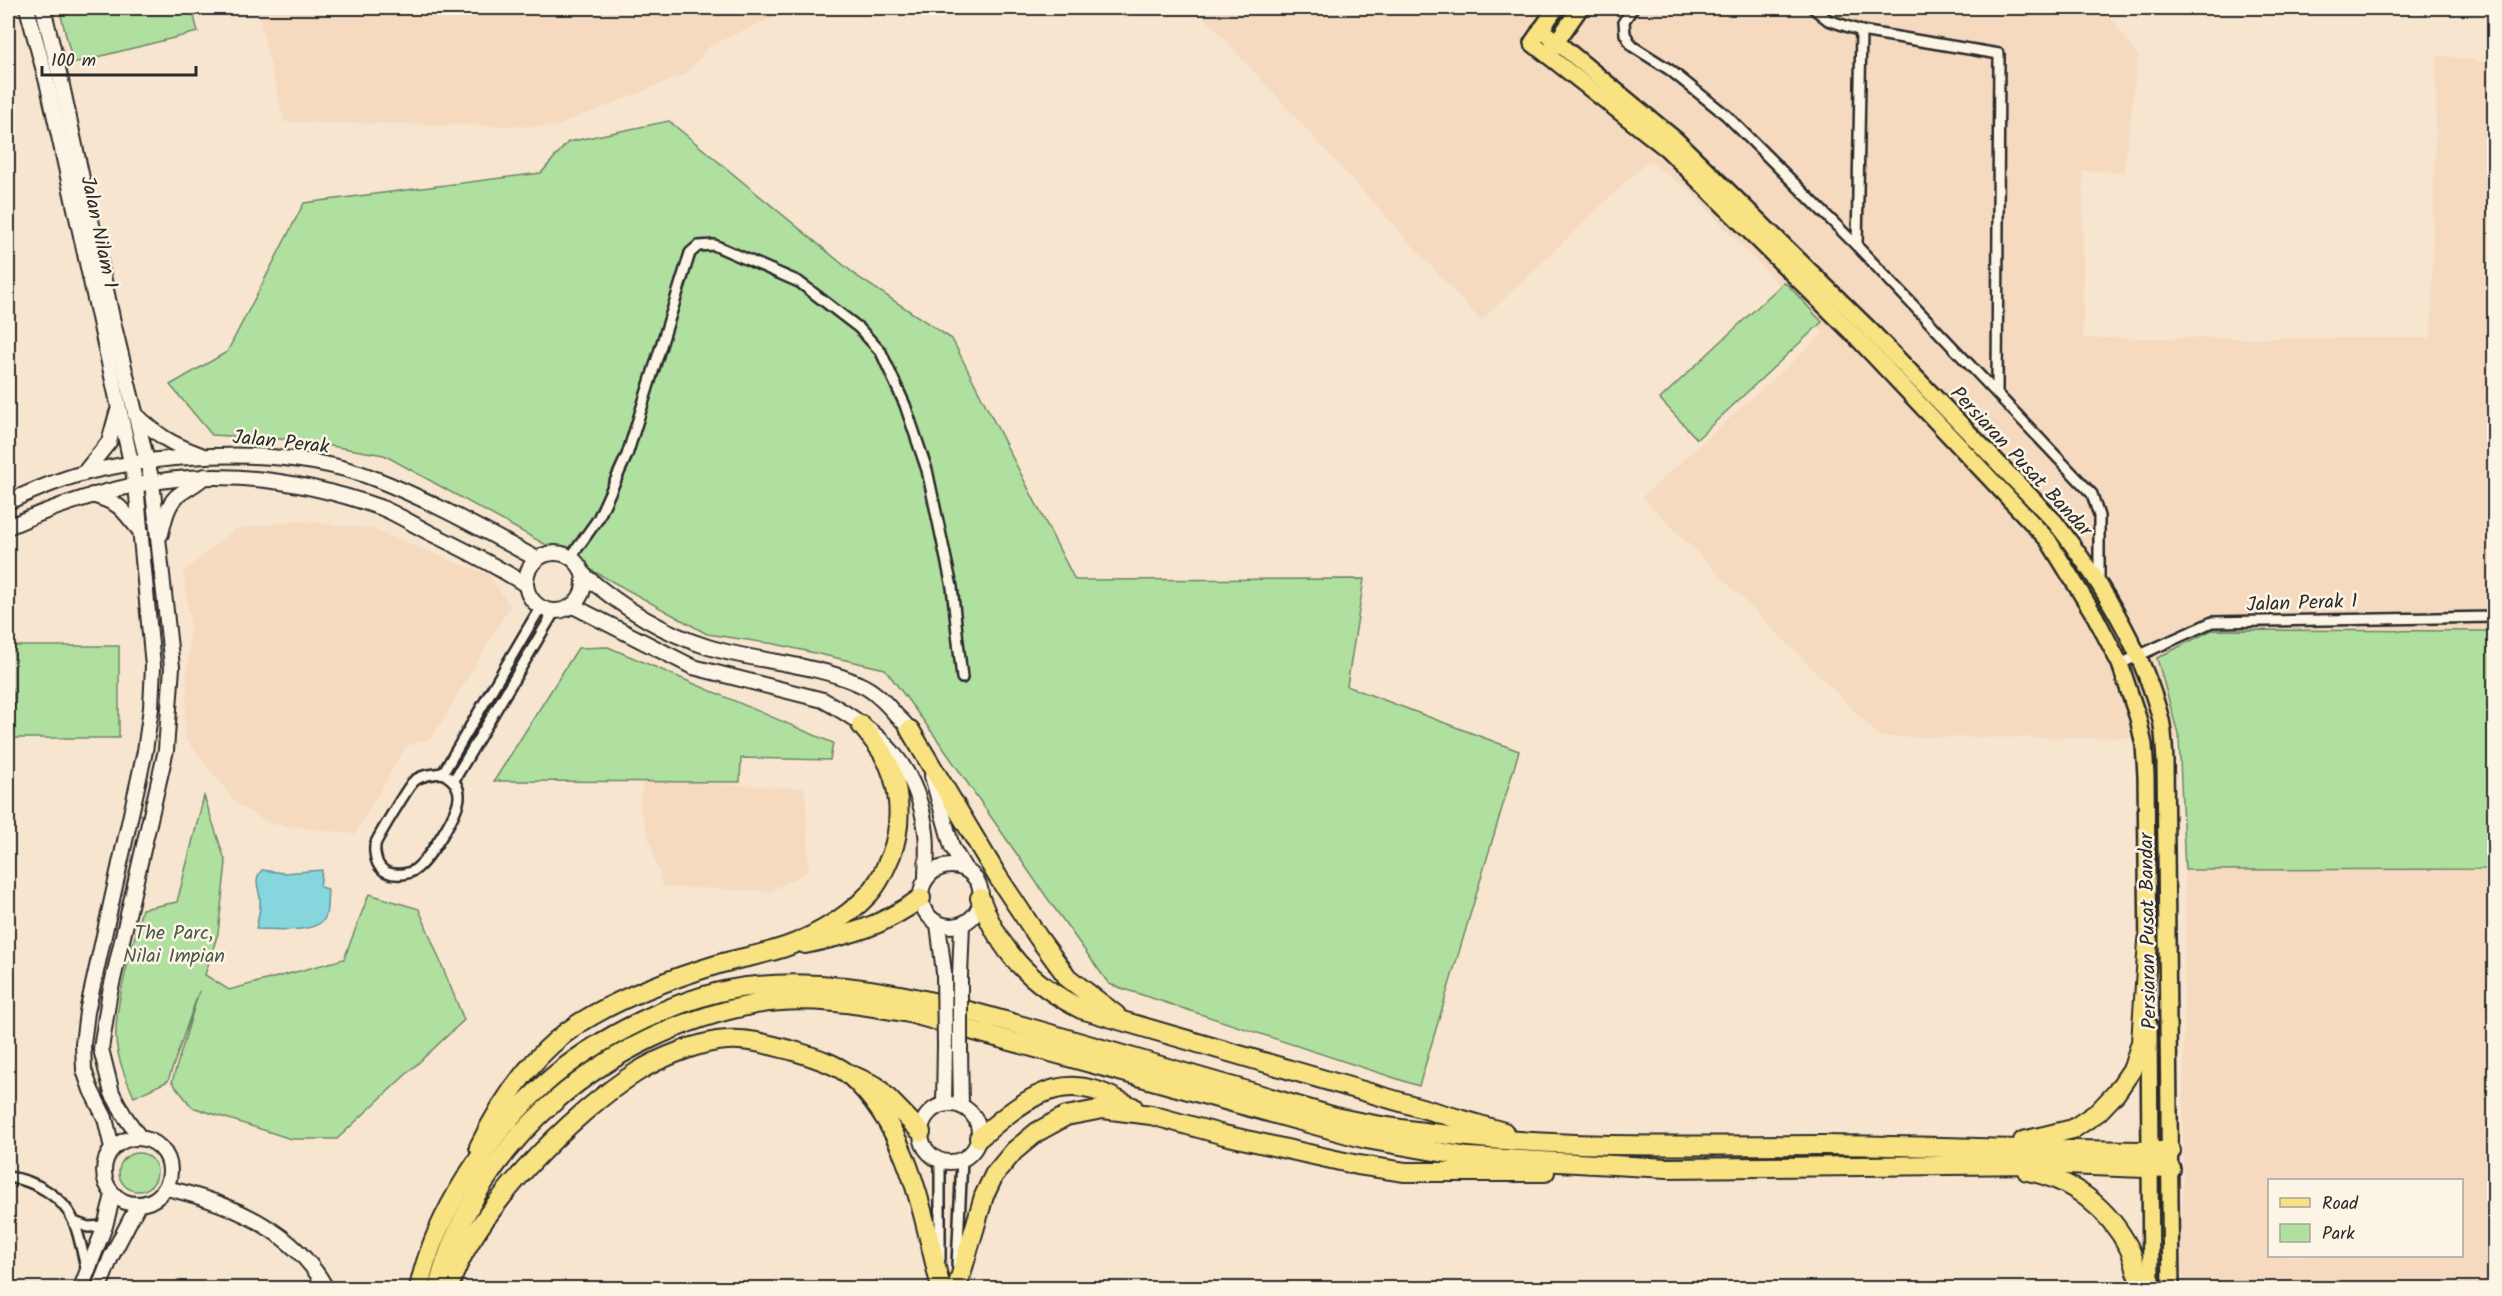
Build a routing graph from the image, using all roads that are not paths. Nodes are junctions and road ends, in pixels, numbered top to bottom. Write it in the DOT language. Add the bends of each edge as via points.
graph roads {
  1 [pos="27,8"];
  2 [pos="42,8"];
  3 [pos="1556,8"];
  4 [pos="1580,8"];
  5 [pos="1633,8"];
  6 [pos="1814,8"];
  7 [pos="1541,30"];
  8 [pos="1861,31"];
  9 [pos="1556,42"];
  10 [pos="1547,56"];
  11 [pos="1857,246"];
  12 [pos="1997,392"];
  13 [pos="118,409"];
  14 [pos="135,414"];
  15 [pos="202,456"];
  16 [pos="147,463"];
  17 [pos="132,465"];
  18 [pos="84,473"];
  19 [pos="205,476"];
  20 [pos="152,482"];
  21 [pos="136,485"];
  22 [pos="90,495"];
  23 [pos="8,502"];
  24 [pos="8,526"];
  25 [pos="141,532"];
  26 [pos="159,543"];
  27 [pos="571,557"];
  28 [pos="537,559"];
  29 [pos="583,574"];
  30 [pos="526,585"];
  31 [pos="2099,585"];
  32 [pos="573,606"];
  33 [pos="547,610"];
  34 [pos="2494,617"];
  35 [pos="2139,656"];
  36 [pos="2121,664"];
  37 [pos="962,678"];
  38 [pos="861,725"];
  39 [pos="910,730"];
  40 [pos="443,773"];
  41 [pos="454,780"];
  42 [pos="964,869"];
  43 [pos="926,879"];
  44 [pos="921,898"];
  45 [pos="980,898"];
  46 [pos="938,924"];
  47 [pos="962,924"];
  48 [pos="2148,941"];
  49 [pos="774,951"];
  50 [pos="1125,1023"];
  51 [pos="847,1073"];
  52 [pos="944,1104"];
  53 [pos="961,1106"];
  54 [pos="1151,1116"];
  55 [pos="921,1132"];
  56 [pos="140,1138"];
  57 [pos="979,1138"];
  58 [pos="1549,1144"];
  59 [pos="112,1148"];
  60 [pos="1994,1156"];
  61 [pos="963,1159"];
  62 [pos="940,1160"];
  63 [pos="2151,1160"];
  64 [pos="2171,1160"];
  65 [pos="1667,1168"];
  66 [pos="8,1177"];
  67 [pos="465,1179"];
  68 [pos="166,1188"];
  69 [pos="113,1195"];
  70 [pos="138,1205"];
  71 [pos="74,1222"];
  72 [pos="105,1226"];
  73 [pos="87,1272"];
  74 [pos="81,1288"];
  75 [pos="99,1288"];
  76 [pos="326,1288"];
  77 [pos="419,1288"];
  78 [pos="438,1288"];
  79 [pos="449,1288"];
  80 [pos="941,1288"];
  81 [pos="956,1288"];
  82 [pos="2141,1288"];
  83 [pos="2151,1288"];
  84 [pos="2171,1288"];
  1 -- 13 [label="main road, Jalan Nilam 1" via="48,86"];
  2 -- 14 [label="main road, Jalan Nilam 1"];
  3 -- 7 [label="main road"];
  4 -- 9 [label="main road"];
  5 -- 11 [label="street" via="1624,21 1625,34 1632,46 1670,70 1726,115"];
  6 -- 8 [label="street" via="1828,20"];
  7 -- 9 [label="main road, Persiaran Pusat Bandar"];
  7 -- 10 [label="main road, Persiaran Pusat Bandar" via="1532,43"];
  8 -- 11 [label="street"];
  8 -- 12 [label="street" via="2000,54"];
  9 -- 10 [label="main road"];
  9 -- 31 [label="main road, Persiaran Pusat Bandar" via="1676,140 1869,329 2055,522"];
  10 -- 36 [label="main road, Persiaran Pusat Bandar" via="1666,149 1927,411 2048,540"];
  11 -- 12 [label="street"];
  12 -- 31 [label="street" via="2092,494 2099,516"];
  13 -- 17 [label="main road, Jalan Nilam 1"];
  13 -- 18 [label="main road" via="109,442"];
  14 -- 15 [label="main road" via="153,433"];
  14 -- 16 [label="main road, Jalan Nilam 1"];
  15 -- 16 [label="main road, Jalan Perak"];
  15 -- 28 [label="main road, Jalan Perak" via="281,458 371,477 434,504"];
  16 -- 17 [label="main road, Jalan Perak"];
  16 -- 20 [label="main road, Jalan Nilam 1"];
  17 -- 18 [label="main road, Jalan Perak"];
  17 -- 21 [label="main road, Jalan Nilam 1"];
  18 -- 23 [label="main road, Jalan Perak"];
  19 -- 20 [label="main road, Jalan Perak"];
  19 -- 26 [label="main road" via="176,497 167,511"];
  19 -- 30 [label="main road, Jalan Perak" via="280,480 383,509 487,560"];
  20 -- 21 [label="main road, Jalan Perak"];
  20 -- 26 [label="main road, Jalan Nilam 1"];
  21 -- 22 [label="main road, Jalan Perak"];
  21 -- 25 [label="main road, Jalan Nilam 1"];
  22 -- 24 [label="main road, Jalan Perak"];
  22 -- 25 [label="main road" via="122,507"];
  25 -- 59 [label="main road, Jalan Nilam 1" via="153,666 152,708 83,1044 84,1070 105,1118"];
  26 -- 56 [label="main road, Jalan Nilam 1" via="172,667 168,734 101,1049 112,1093"];
  27 -- 28 [label="main road" via="554,553"];
  27 -- 29 [label="main road"];
  27 -- 37 [label="street" via="598,519 627,455 690,253 698,246 714,245 799,282 859,328 881,352 905,405 927,470 952,587"];
  28 -- 30 [label="main road" via="530,566"];
  29 -- 32 [label="main road" via="583,592"];
  29 -- 39 [label="main road" via="612,599 707,647 786,663 860,684 882,699"];
  30 -- 33 [label="main road" via="530,598"];
  31 -- 35 [label="main road, Persiaran Pusat Bandar"];
  32 -- 33 [label="main road"];
  32 -- 38 [label="main road" via="693,667 823,700"];
  33 -- 40 [label="street"];
  33 -- 41 [label="street"];
  34 -- 35 [label="street, Jalan Perak 1" via="2212,622"];
  35 -- 36 [label="street, Jalan Perak 1"];
  35 -- 64 [label="main road, Persiaran Pusat Bandar" via="2161,721 2165,761"];
  36 -- 48 [label="main road, Persiaran Pusat Bandar" via="2144,745"];
  38 -- 43 [label="main road" via="885,743 906,768 926,833"];
  38 -- 49 [label="highway" via="884,756 895,785 900,811 896,842 870,894 815,933"];
  39 -- 42 [label="main road" via="935,782 952,847"];
  39 -- 50 [label="highway" via="1038,938 1068,978"];
  40 -- 41 [label="street"];
  40 -- 41 [label="street" via="413,782 375,843 378,865 385,872 398,875 415,870 430,853 459,798"];
  42 -- 43 [label="main road" via="947,866"];
  42 -- 45 [label="main road" via="977,881"];
  43 -- 44 [label="main road"];
  44 -- 46 [label="main road" via="926,913"];
  44 -- 49 [label="highway" via="874,927"];
  45 -- 47 [label="main road" via="975,914"];
  45 -- 50 [label="highway" via="990,925 1027,975 1081,1009"];
  46 -- 47 [label="main road"];
  46 -- 52 [label="main road, bridge" via="944,973"];
  47 -- 53 [label="main road, bridge"];
  48 -- 60 [label="highway" via="2141,1042 2133,1068 2116,1093 2098,1112 2073,1129"];
  48 -- 63 [label="main road, Persiaran Pusat Bandar"];
  49 -- 67 [label="highway" via="664,982 592,1015 566,1033 533,1063 496,1115"];
  50 -- 58 [label="highway"];
  51 -- 55 [label="highway" via="876,1086"];
  51 -- 79 [label="highway" via="768,1044 727,1040 678,1052 639,1070 570,1126 491,1209"];
  51 -- 80 [label="highway" via="891,1127 909,1164"];
  52 -- 53 [label="main road"];
  52 -- 55 [label="main road" via="928,1114"];
  53 -- 57 [label="main road" via="975,1119"];
  54 -- 57 [label="highway" via="1094,1090 1062,1086 1030,1098"];
  54 -- 65 [label="highway" via="1358,1165 1405,1172 1506,1174"];
  54 -- 81 [label="highway" via="1103,1109 1066,1116 1014,1151 994,1175 984,1196"];
  55 -- 62 [label="main road" via="926,1149"];
  56 -- 59 [label="main road" via="130,1138"];
  56 -- 68 [label="main road" via="157,1144 168,1159"];
  57 -- 61 [label="main road"];
  58 -- 60 [label="highway"];
  58 -- 67 [label="highway" via="1446,1135 1340,1118 903,994 833,986 755,986 723,991 669,1010 584,1053 524,1103"];
  59 -- 69 [label="main road" via="103,1167"];
  60 -- 63 [label="highway"];
  60 -- 65 [label="highway"];
  60 -- 82 [label="highway" via="2068,1184 2106,1213 2130,1250"];
  61 -- 62 [label="main road"];
  61 -- 81 [label="street"];
  62 -- 80 [label="street"];
  63 -- 64 [label="highway"];
  63 -- 83 [label="main road, Persiaran Pusat Bandar"];
  64 -- 84 [label="main road, Persiaran Pusat Bandar"];
  65 -- 78 [label="highway" via="1468,1157 1377,1141 909,1013 841,1002 757,1004 687,1021 644,1040 573,1084 540,1112 478,1193 455,1236"];
  66 -- 71 [label="street" via="22,1179 53,1195"];
  67 -- 77 [label="highway" via="434,1239"];
  68 -- 70 [label="main road" via="154,1200"];
  68 -- 76 [label="main road" via="219,1203 266,1226 282,1237"];
  69 -- 70 [label="main road"];
  69 -- 72 [label="main road"];
  70 -- 75 [label="main road"];
  71 -- 72 [label="street" via="88,1227"];
  71 -- 73 [label="street"];
  72 -- 73 [label="main road"];
  73 -- 74 [label="main road"];
}
